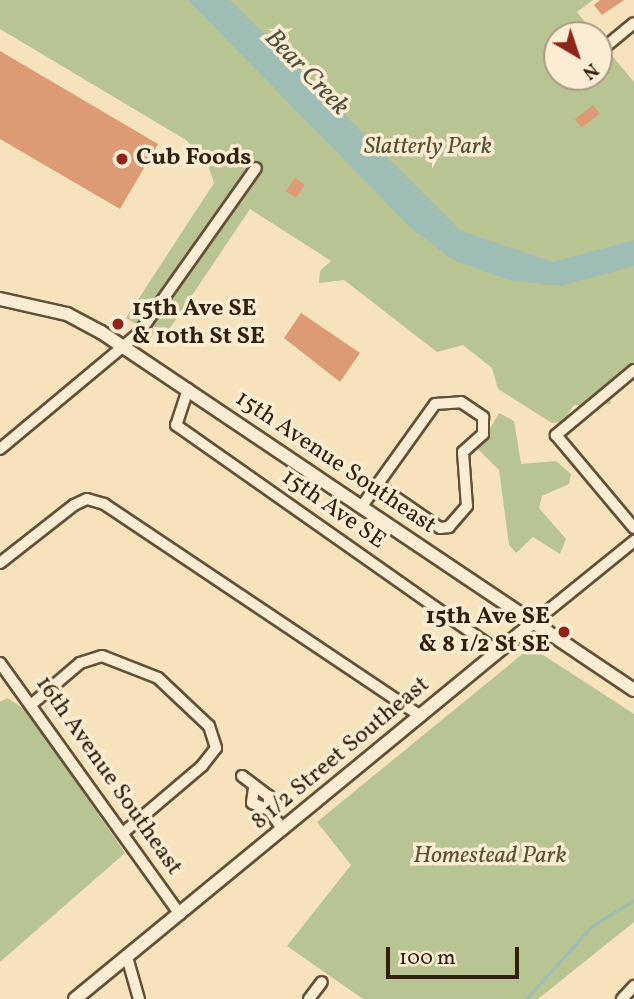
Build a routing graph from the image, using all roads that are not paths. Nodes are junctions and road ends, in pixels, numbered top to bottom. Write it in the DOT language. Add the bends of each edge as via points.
graph roads {
  1 [pos="634,23"];
  2 [pos="613,40"];
  3 [pos="256,168"];
  4 [pos="0,299"];
  5 [pos="126,347"];
  6 [pos="634,370"];
  7 [pos="188,389"];
  8 [pos="0,449"];
  9 [pos="379,486"];
  10 [pos="362,506"];
  11 [pos="634,528"];
  12 [pos="634,541"];
  13 [pos="0,563"];
  14 [pos="534,622"];
  15 [pos="498,651"];
  16 [pos="0,663"];
  17 [pos="634,690"];
  18 [pos="32,704"];
  19 [pos="421,716"];
  20 [pos="242,776"];
  21 [pos="282,830"];
  22 [pos="123,833"];
  23 [pos="180,914"];
  24 [pos="127,957"];
  25 [pos="322,982"];
  26 [pos="634,986"];
  27 [pos="75,999"];
  28 [pos="139,999"];
  29 [pos="309,999"];
  30 [pos="622,999"];
  1 -- 2 [label="street"];
  3 -- 5 [label="street"];
  4 -- 5 [label="main road, 15th Avenue Southeast" via="67,314"];
  5 -- 7 [label="main road, 15th Avenue Southeast"];
  5 -- 8 [label="street"];
  6 -- 11 [label="street" via="556,435"];
  7 -- 10 [label="main road, 15th Avenue Southeast"];
  7 -- 15 [label="street, 15th Ave SE" via="176,425"];
  9 -- 9 [label="street" via="440,528 449,527 467,506 463,452 483,434 483,416 461,402 435,404"];
  9 -- 10 [label="street"];
  10 -- 14 [label="main road, 15th Avenue Southeast"];
  12 -- 14 [label="street, 8 1/2 Street Southeast"];
  13 -- 19 [label="street" via="74,505 104,503"];
  14 -- 15 [label="main road, 8 1/2 Street Southeast"];
  14 -- 17 [label="main road, 15th Avenue Southeast"];
  15 -- 19 [label="main road, 8 1/2 Street Southeast"];
  16 -- 18 [label="street, 16th Avenue Southeast"];
  18 -- 22 [label="street, 16th Avenue Southeast"];
  18 -- 22 [label="street" via="80,663 102,656 158,678 209,726 216,748 202,766"];
  19 -- 21 [label="main road, 8 1/2 Street Southeast"];
  20 -- 21 [label="street" via="254,788 251,803 268,810"];
  21 -- 23 [label="main road, 8 1/2 Street Southeast"];
  22 -- 23 [label="street, 16th Avenue Southeast"];
  23 -- 24 [label="main road, 8 1/2 Street Southeast"];
  24 -- 27 [label="main road, 8 1/2 Street Southeast"];
  24 -- 28 [label="street"];
  25 -- 29 [label="street"];
  26 -- 30 [label="street"];
}
